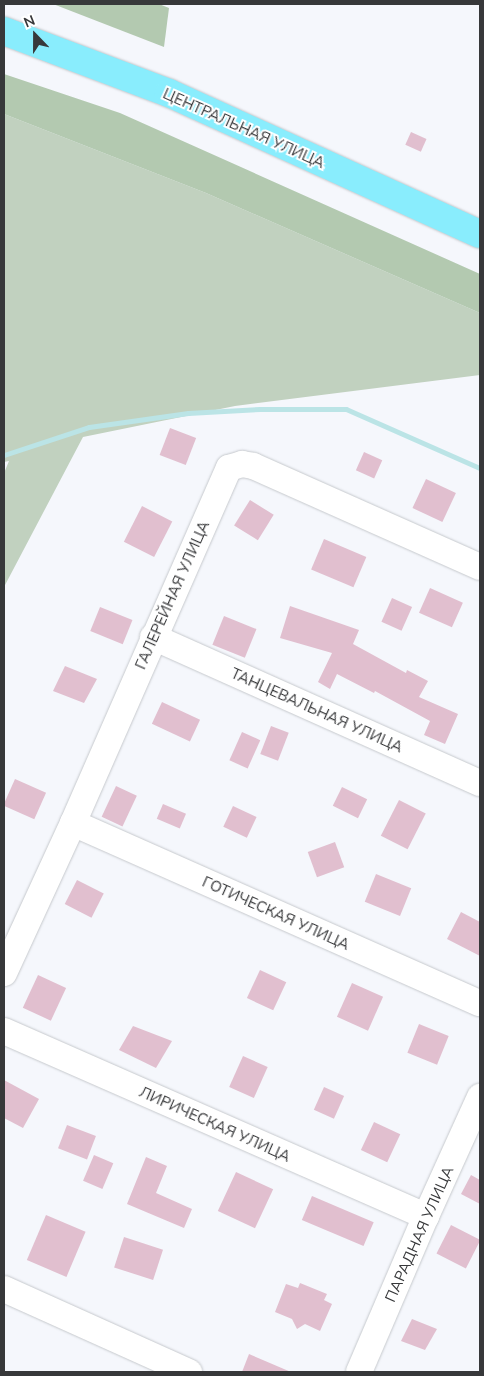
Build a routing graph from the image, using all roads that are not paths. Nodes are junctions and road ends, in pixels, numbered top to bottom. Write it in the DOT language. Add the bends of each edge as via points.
graph roads {
  1 [pos="4,31"];
  2 [pos="480,234"];
  3 [pos="480,567"];
  4 [pos="153,637"];
  5 [pos="480,783"];
  6 [pos="73,823"];
  7 [pos="4,973"];
  8 [pos="480,1003"];
  9 [pos="4,1031"];
  10 [pos="480,1097"];
  11 [pos="426,1216"];
  12 [pos="4,1289"];
  13 [pos="189,1372"];
  14 [pos="359,1372"];
  1 -- 2 [label="main road, ЦЕНТРАЛЬНАЯ УЛИЦА" via="169,93"];
  3 -- 4 [label="street, ГАЛЕРЕЙНАЯ УЛИЦА" via="253,466 235,465 225,474"];
  4 -- 5 [label="street, ТАНЦЕВАЛЬНАЯ УЛИЦА"];
  4 -- 6 [label="street, ГАЛЕРЕЙНАЯ УЛИЦА"];
  6 -- 7 [label="street, ГАЛЕРЕЙНАЯ УЛИЦА"];
  6 -- 8 [label="street, ГОТИЧЕСКАЯ УЛИЦА"];
  9 -- 11 [label="street, ЛИРИЧЕСКАЯ УЛИЦА"];
  10 -- 11 [label="street, ПАРАДНАЯ УЛИЦА"];
  11 -- 14 [label="street, ПАРАДНАЯ УЛИЦА"];
  12 -- 13 [label="street"];
}
